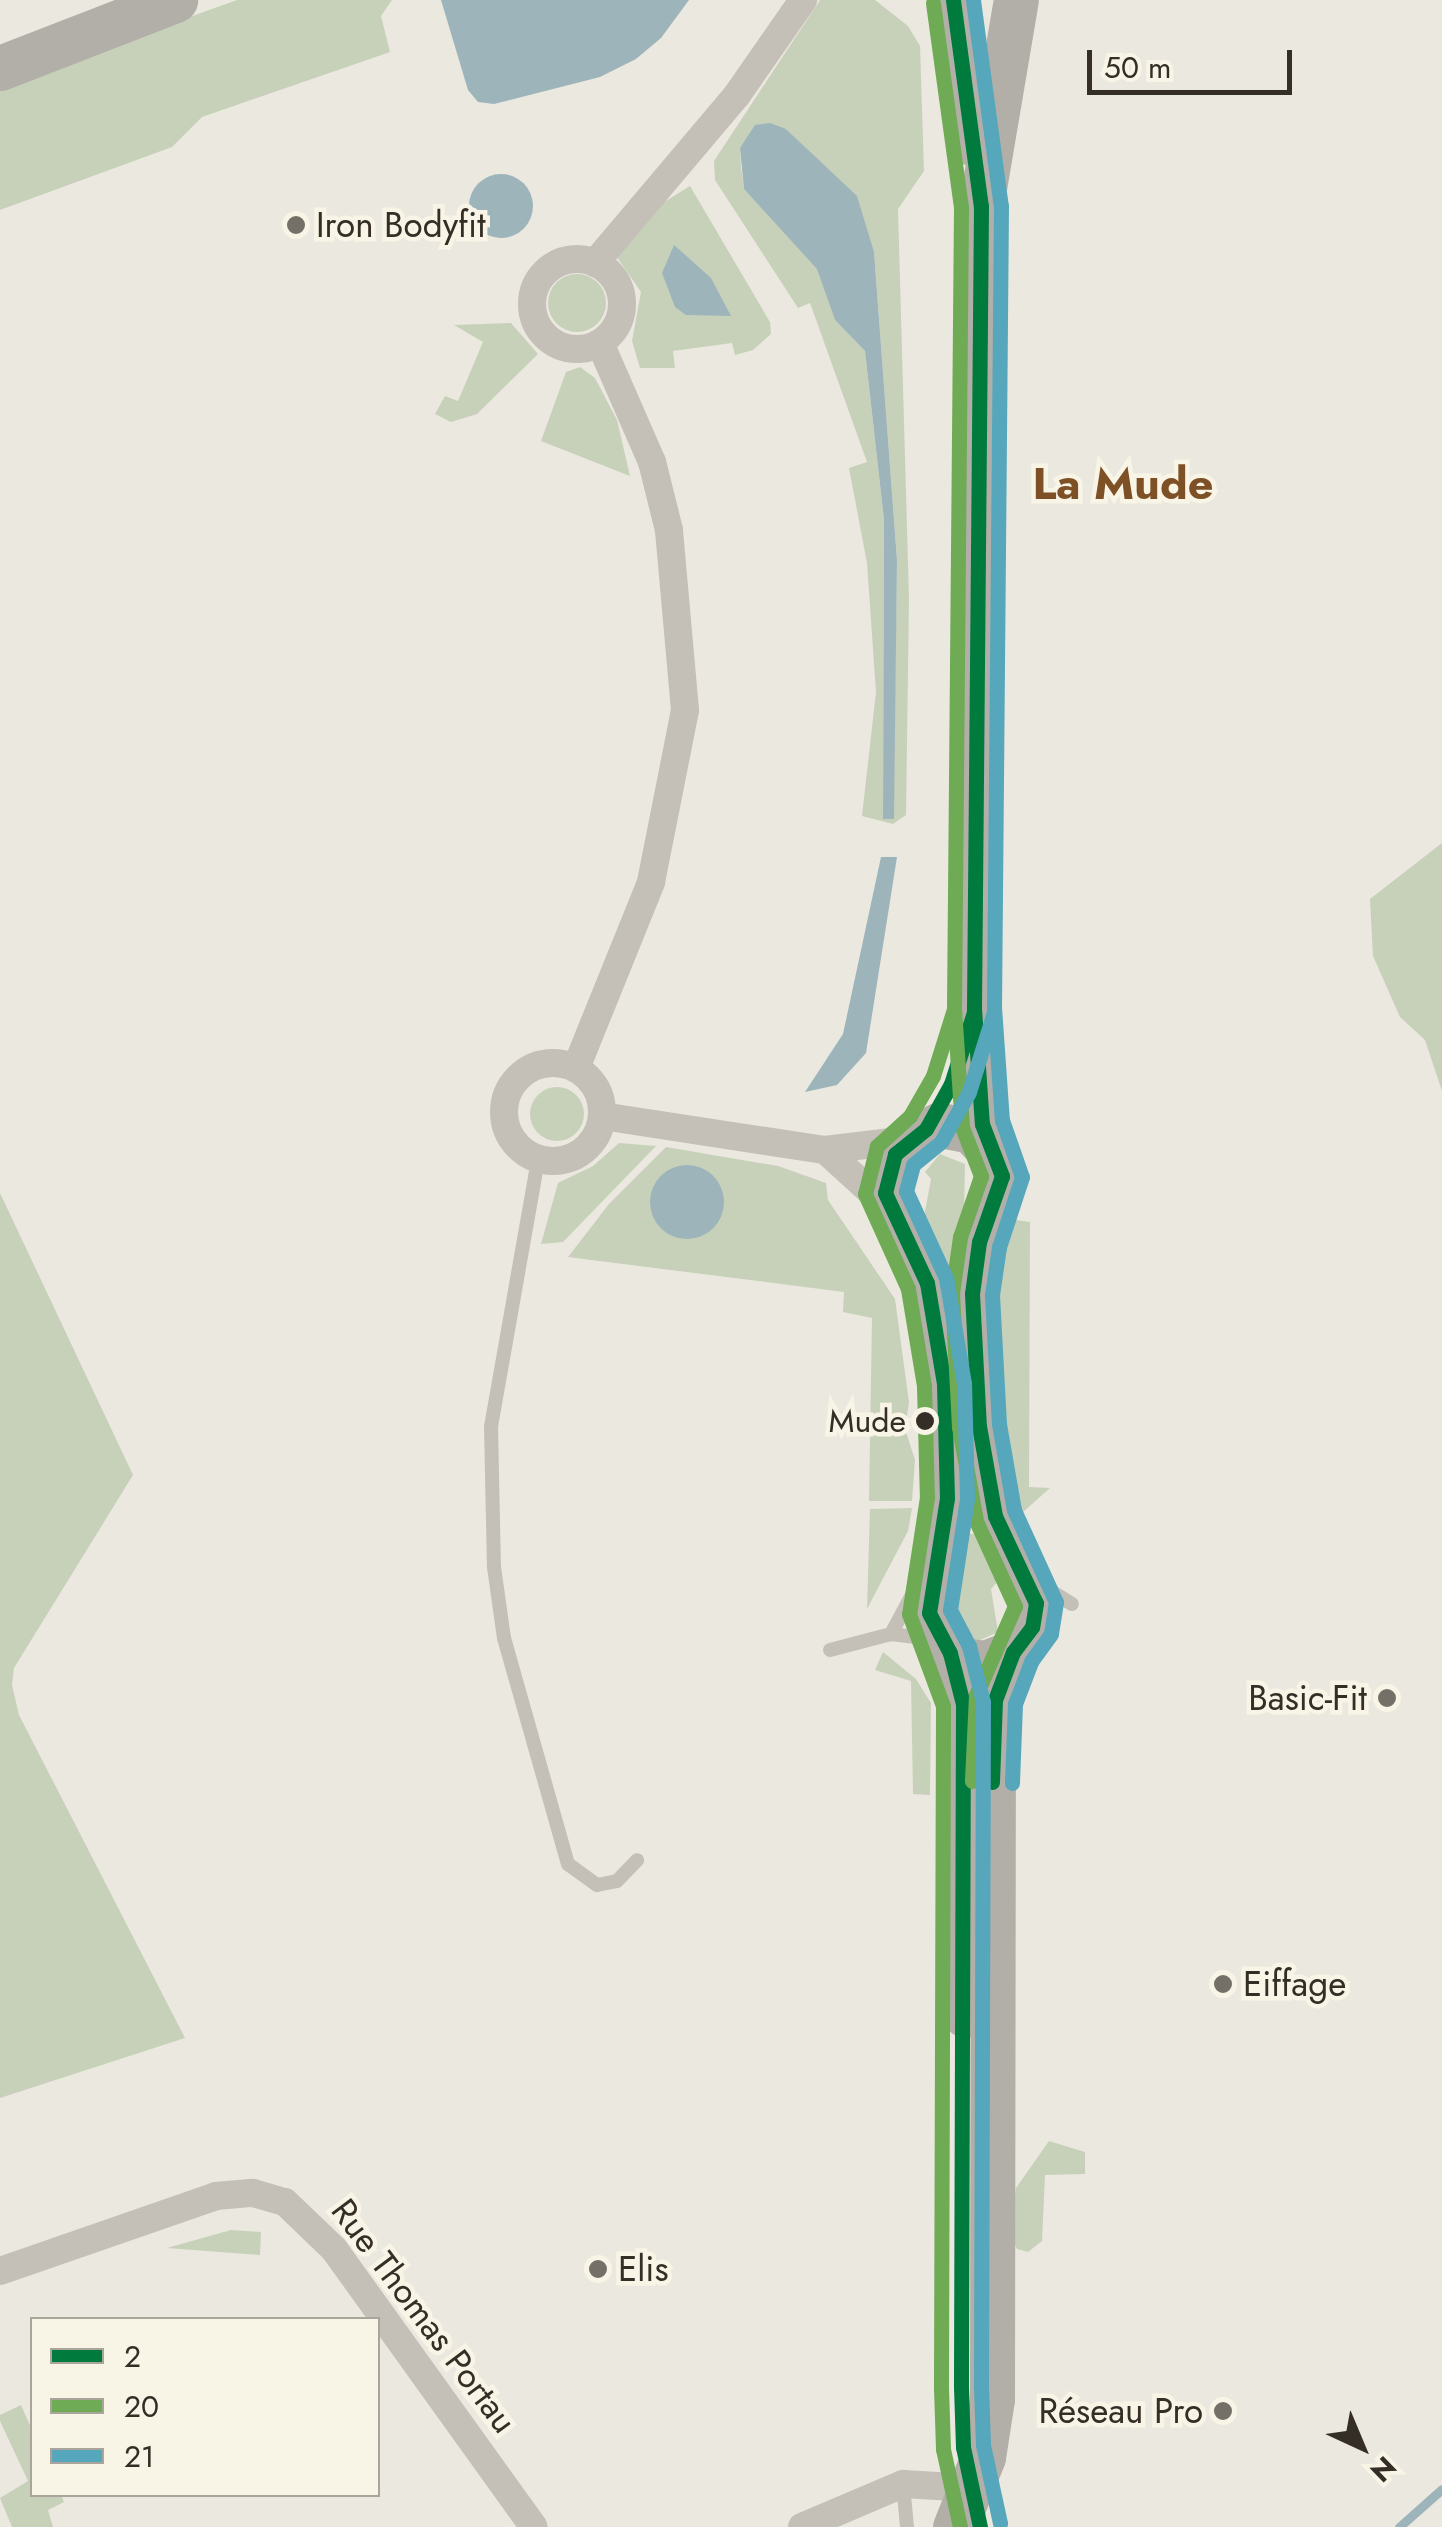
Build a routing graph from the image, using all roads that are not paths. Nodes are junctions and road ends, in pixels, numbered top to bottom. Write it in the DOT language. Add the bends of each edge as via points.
graph roads {
  1 [pos="126,0"];
  2 [pos="176,0"];
  3 [pos="803,0"];
  4 [pos="953,0"];
  5 [pos="1016,0"];
  6 [pos="0,48"];
  7 [pos="0,68"];
  8 [pos="981,206"];
  9 [pos="594,263"];
  10 [pos="600,343"];
  11 [pos="974,1012"];
  12 [pos="576,1068"];
  13 [pos="602,1116"];
  14 [pos="916,1135"];
  15 [pos="986,1140"];
  16 [pos="825,1150"];
  17 [pos="538,1160"];
  18 [pos="889,1208"];
  19 [pos="942,1542"];
  20 [pos="891,1634"];
  21 [pos="1022,1640"];
  22 [pos="944,1647"];
  23 [pos="830,1650"];
  24 [pos="637,1860"];
  25 [pos="0,2271"];
  26 [pos="903,2484"];
  27 [pos="969,2514"];
  28 [pos="534,2527"];
  29 [pos="802,2527"];
  30 [pos="907,2527"];
  1 -- 6 [label="main road"];
  2 -- 7 [label="main road"];
  3 -- 9 [label="street" via="737,95"];
  4 -- 8 [label="main road"];
  5 -- 8 [label="main road"];
  8 -- 11 [label="main road"];
  9 -- 10 [label="street" via="616,281 622,308"];
  9 -- 10 [label="street" via="564,261 550,268 533,294 532,310 541,332 560,346"];
  10 -- 12 [label="street" via="652,462 670,530 685,710 651,882"];
  11 -- 14 [label="main road" via="951,1084"];
  11 -- 15 [label="main road"];
  12 -- 13 [label="street" via="596,1088"];
  12 -- 17 [label="street" via="534,1066 508,1090 506,1128 518,1148"];
  13 -- 16 [label="street"];
  13 -- 17 [label="street" via="580,1154"];
  14 -- 15 [label="main road" via="957,1126"];
  14 -- 16 [label="street"];
  14 -- 18 [label="main road" via="886,1174"];
  15 -- 21 [label="main road" via="1002,1176 979,1242 971,1343 990,1497 1036,1603"];
  16 -- 18 [label="street"];
  17 -- 24 [label="lane" via="491,1426 496,1585 512,1671 568,1864 597,1885 618,1882"];
  18 -- 19 [label="main road" via="927,1283 938,1331 948,1440"];
  19 -- 20 [label="lane"];
  19 -- 22 [label="main road" via="929,1613"];
  20 -- 22 [label="lane"];
  20 -- 23 [label="lane"];
  21 -- 22 [label="main road" via="973,1664"];
  21 -- 27 [label="main road" via="993,1717 992,2400"];
  22 -- 27 [label="main road" via="963,1704 961,2387"];
  25 -- 28 [label="street, Rue Thomas Portau" via="216,2196 252,2194 285,2202 334,2249"];
  26 -- 27 [label="street"];
  26 -- 29 [label="street"];
  26 -- 30 [label="lane"];
}
